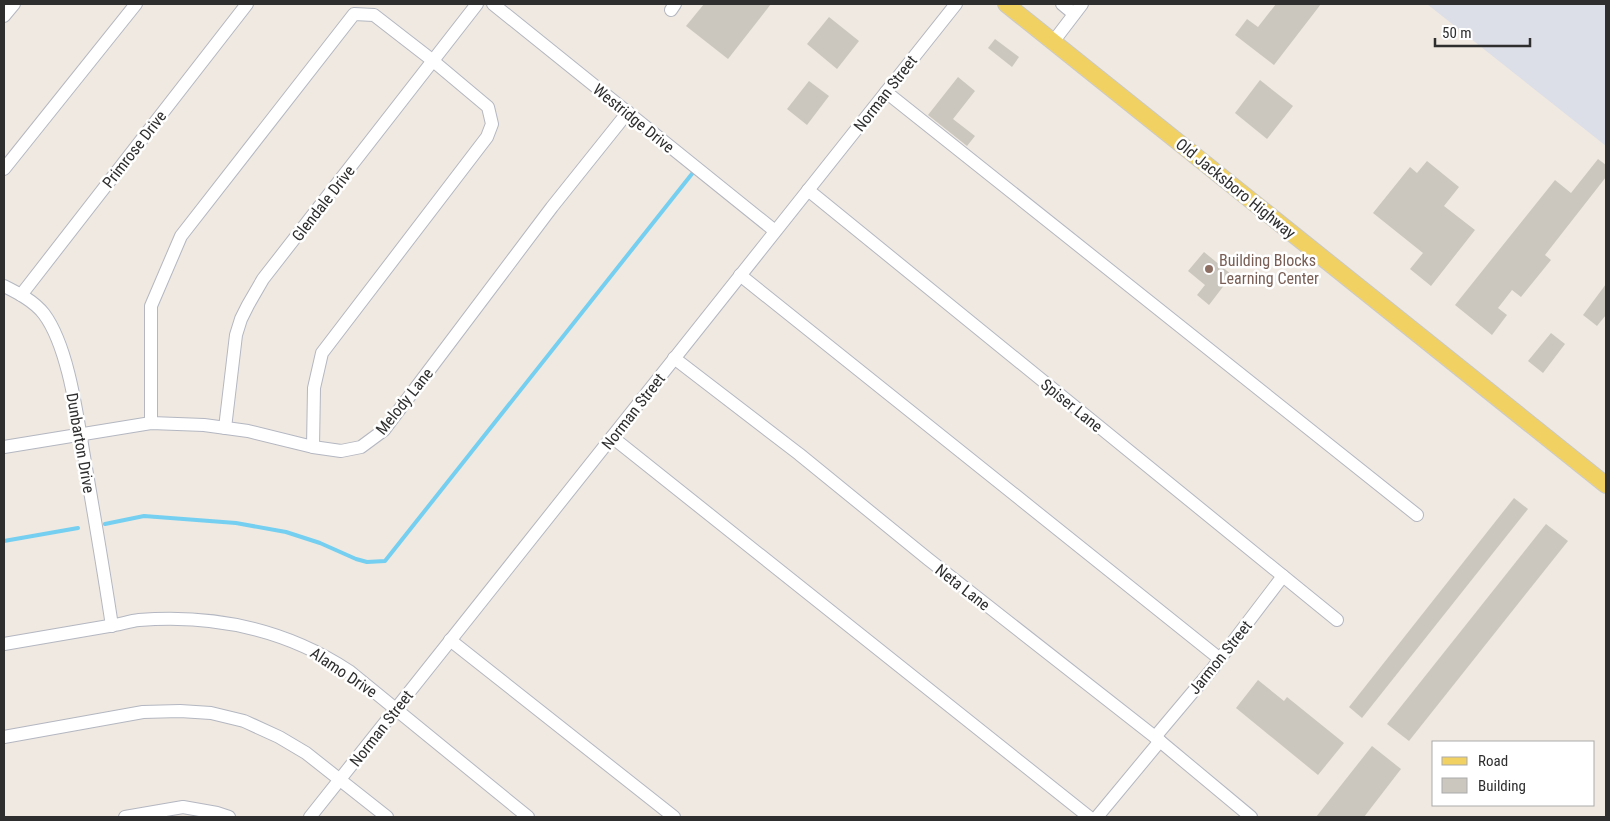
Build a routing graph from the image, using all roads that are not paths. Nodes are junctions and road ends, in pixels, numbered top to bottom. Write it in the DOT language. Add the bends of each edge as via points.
graph roads {
  1 [pos="14,4"];
  2 [pos="136,4"];
  3 [pos="247,4"];
  4 [pos="478,4"];
  5 [pos="493,4"];
  6 [pos="956,4"];
  7 [pos="1007,4"];
  8 [pos="1062,4"];
  9 [pos="1078,9"];
  10 [pos="4,16"];
  11 [pos="1053,42"];
  12 [pos="432,60"];
  13 [pos="886,92"];
  14 [pos="628,112"];
  15 [pos="4,169"];
  16 [pos="808,190"];
  17 [pos="775,231"];
  18 [pos="740,275"];
  19 [pos="4,286"];
  20 [pos="21,295"];
  21 [pos="674,358"];
  22 [pos="152,423"];
  23 [pos="225,428"];
  24 [pos="80,434"];
  25 [pos="612,436"];
  26 [pos="4,447"];
  27 [pos="313,447"];
  28 [pos="1606,485"];
  29 [pos="1417,515"];
  30 [pos="1283,576"];
  31 [pos="1337,620"];
  32 [pos="112,626"];
  33 [pos="450,640"];
  34 [pos="4,644"];
  35 [pos="1220,659"];
  36 [pos="395,709"];
  37 [pos="4,736"];
  38 [pos="1157,739"];
  39 [pos="340,780"];
  40 [pos="125,817"];
  41 [pos="229,817"];
  42 [pos="310,817"];
  43 [pos="387,817"];
  44 [pos="528,817"];
  45 [pos="674,817"];
  46 [pos="1089,817"];
  47 [pos="1097,817"];
  48 [pos="1251,817"];
  1 -- 10 [label="street"];
  2 -- 15 [label="street"];
  3 -- 20 [label="street, Primrose Drive"];
  4 -- 12 [label="street, Glendale Drive"];
  5 -- 14 [label="street, Westridge Drive"];
  6 -- 13 [label="street, Norman Street"];
  7 -- 11 [label="main road, Old Jacksboro Highway"];
  8 -- 9 [label="street"];
  9 -- 11 [label="street"];
  11 -- 28 [label="main road, Old Jacksboro Highway"];
  12 -- 22 [label="street" via="374,15 354,14 187,228 151,306"];
  12 -- 23 [label="street, Glendale Drive" via="254,293 236,335"];
  12 -- 27 [label="street" via="488,107 492,124 487,137 322,353 314,388"];
  13 -- 16 [label="street, Norman Street"];
  13 -- 29 [label="street"];
  14 -- 17 [label="street, Westridge Drive"];
  14 -- 27 [label="street, Melody Lane" via="384,430 361,447 340,451"];
  16 -- 17 [label="street, Norman Street"];
  16 -- 30 [label="street, Spiser Lane"];
  17 -- 18 [label="street, Norman Street"];
  18 -- 21 [label="street, Norman Street"];
  18 -- 35 [label="street"];
  19 -- 20 [label="street, Dunbarton Drive"];
  20 -- 24 [label="street, Dunbarton Drive" via="44,314 60,347"];
  21 -- 25 [label="street, Norman Street"];
  21 -- 38 [label="street, Neta Lane"];
  22 -- 23 [label="street, Melody Lane"];
  22 -- 24 [label="street, Melody Lane"];
  23 -- 27 [label="street, Melody Lane"];
  24 -- 26 [label="street, Melody Lane"];
  24 -- 32 [label="street, Dunbarton Drive"];
  25 -- 33 [label="street, Norman Street"];
  25 -- 46 [label="street"];
  30 -- 31 [label="street, Spiser Lane"];
  30 -- 35 [label="street, Jarmon Street"];
  32 -- 34 [label="street, Alamo Drive"];
  32 -- 36 [label="street, Alamo Drive" via="137,620 184,619 230,623 269,632 327,656"];
  33 -- 36 [label="street, Norman Street"];
  33 -- 45 [label="street"];
  35 -- 38 [label="street, Jarmon Street"];
  36 -- 39 [label="street, Norman Street"];
  36 -- 44 [label="street, Alamo Drive"];
  37 -- 39 [label="street" via="143,712 211,713 244,721 279,737"];
  38 -- 47 [label="street, Jarmon Street"];
  38 -- 48 [label="street, Neta Lane"];
  39 -- 42 [label="street, Norman Street"];
  39 -- 43 [label="street"];
  40 -- 41 [label="street" via="183,807"];
}
